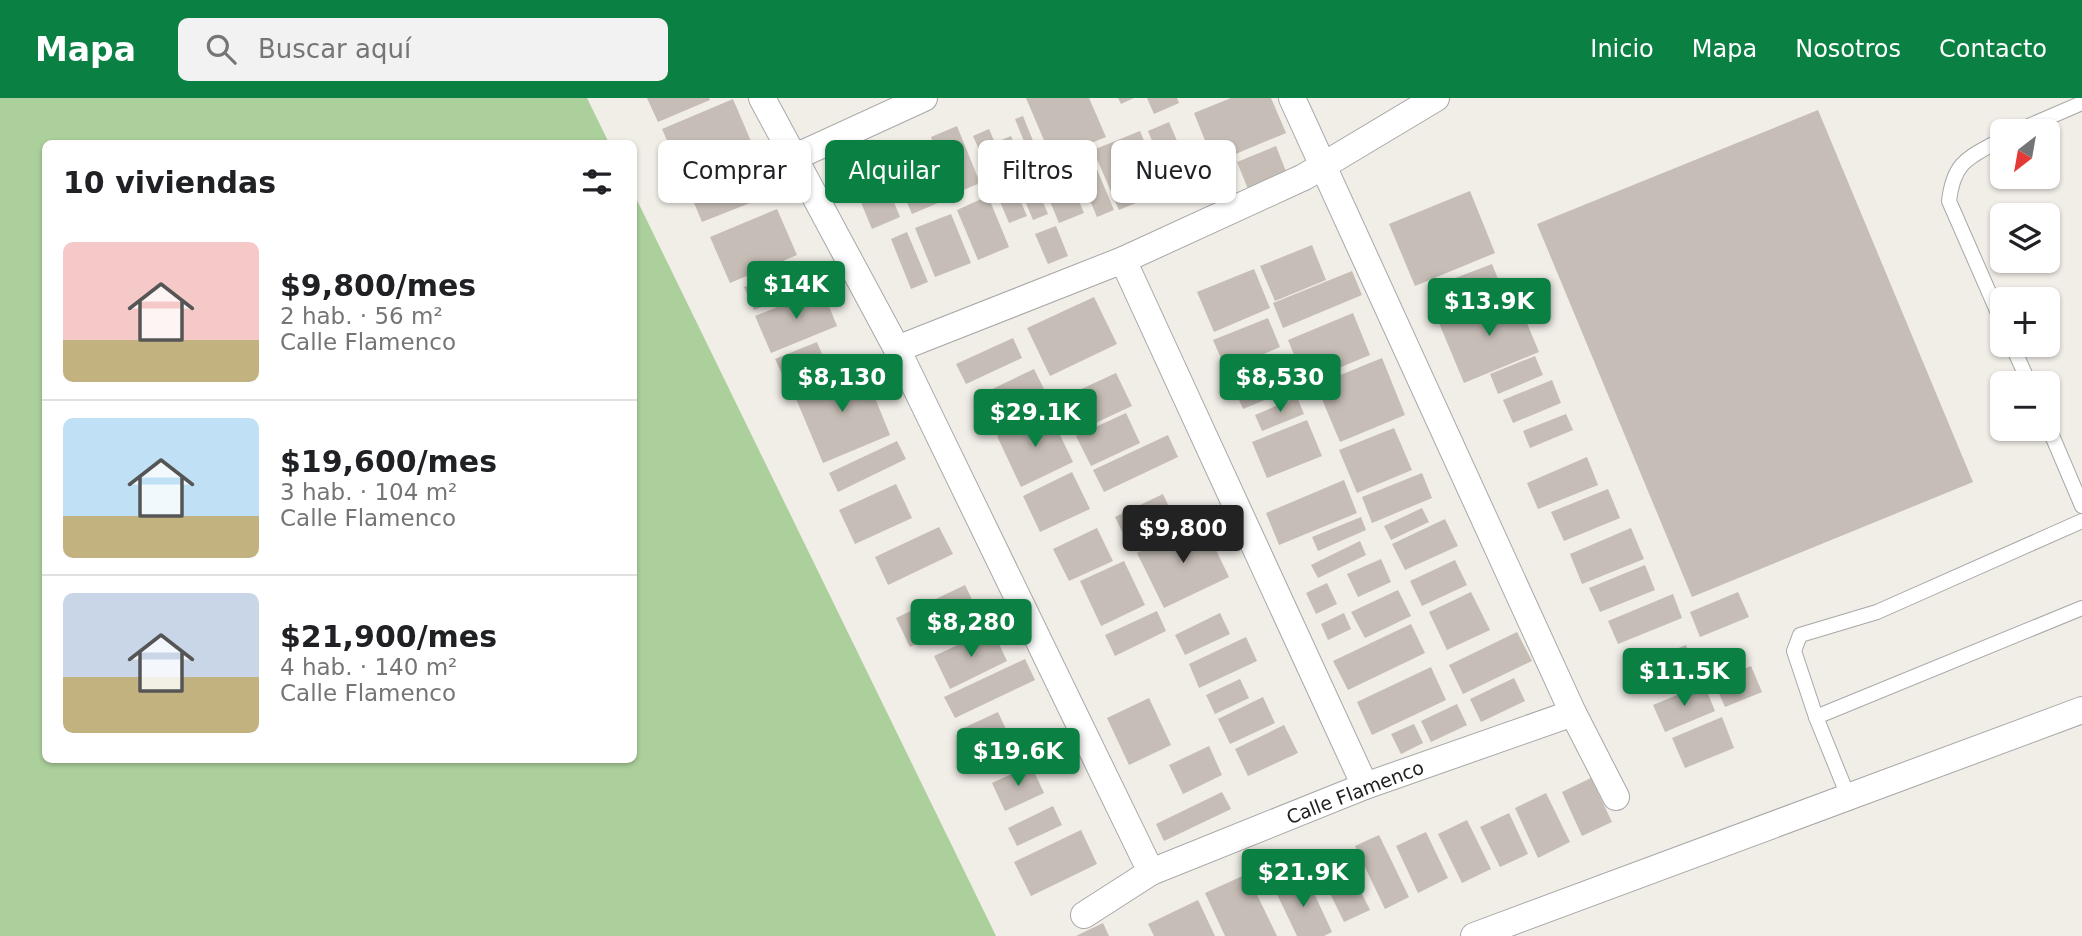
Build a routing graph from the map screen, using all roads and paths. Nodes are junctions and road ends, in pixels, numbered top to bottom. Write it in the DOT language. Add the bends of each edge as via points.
graph roads {
  1 [pos="762,98"];
  2 [pos="924,98"];
  3 [pos="1292,98"];
  4 [pos="1436,98"];
  5 [pos="2082,103"];
  6 [pos="2045,119"];
  7 [pos="784,140"];
  8 [pos="1990,146"];
  9 [pos="811,150"];
  10 [pos="1323,166"];
  11 [pos="811,191"];
  12 [pos="1123,260"];
  13 [pos="1990,295"];
  14 [pos="897,349"];
  15 [pos="2054,441"];
  16 [pos="2082,506"];
  17 [pos="2082,521"];
  18 [pos="2082,608"];
  19 [pos="2082,710"];
  20 [pos="1573,713"];
  21 [pos="1816,718"];
  22 [pos="1365,786"];
  23 [pos="1848,796"];
  24 [pos="1616,797"];
  25 [pos="1151,872"];
  26 [pos="1084,915"];
  27 [pos="1474,936"];
  1 -- 7 [label="street"];
  2 -- 9 [label="street"];
  3 -- 10 [label="street"];
  4 -- 10 [label="street"];
  5 -- 6 [label="lane"];
  8 -- 13 [label="lane" via="1962,161 1952,179 1949,201"];
  10 -- 12 [label="street"];
  10 -- 20 [label="street"];
  11 -- 14 [label="street"];
  12 -- 14 [label="street"];
  12 -- 22 [label="street"];
  14 -- 25 [label="street"];
  15 -- 16 [label="lane"];
  17 -- 21 [label="lane" via="1877,612 1800,635 1794,651"];
  18 -- 21 [label="lane"];
  19 -- 23 [label="street"];
  20 -- 22 [label="street, Calle Flamenco"];
  20 -- 24 [label="street"];
  21 -- 23 [label="lane"];
  22 -- 25 [label="street, Calle Flamenco"];
  23 -- 27 [label="street"];
  25 -- 26 [label="street, Calle Flamenco"];
}
